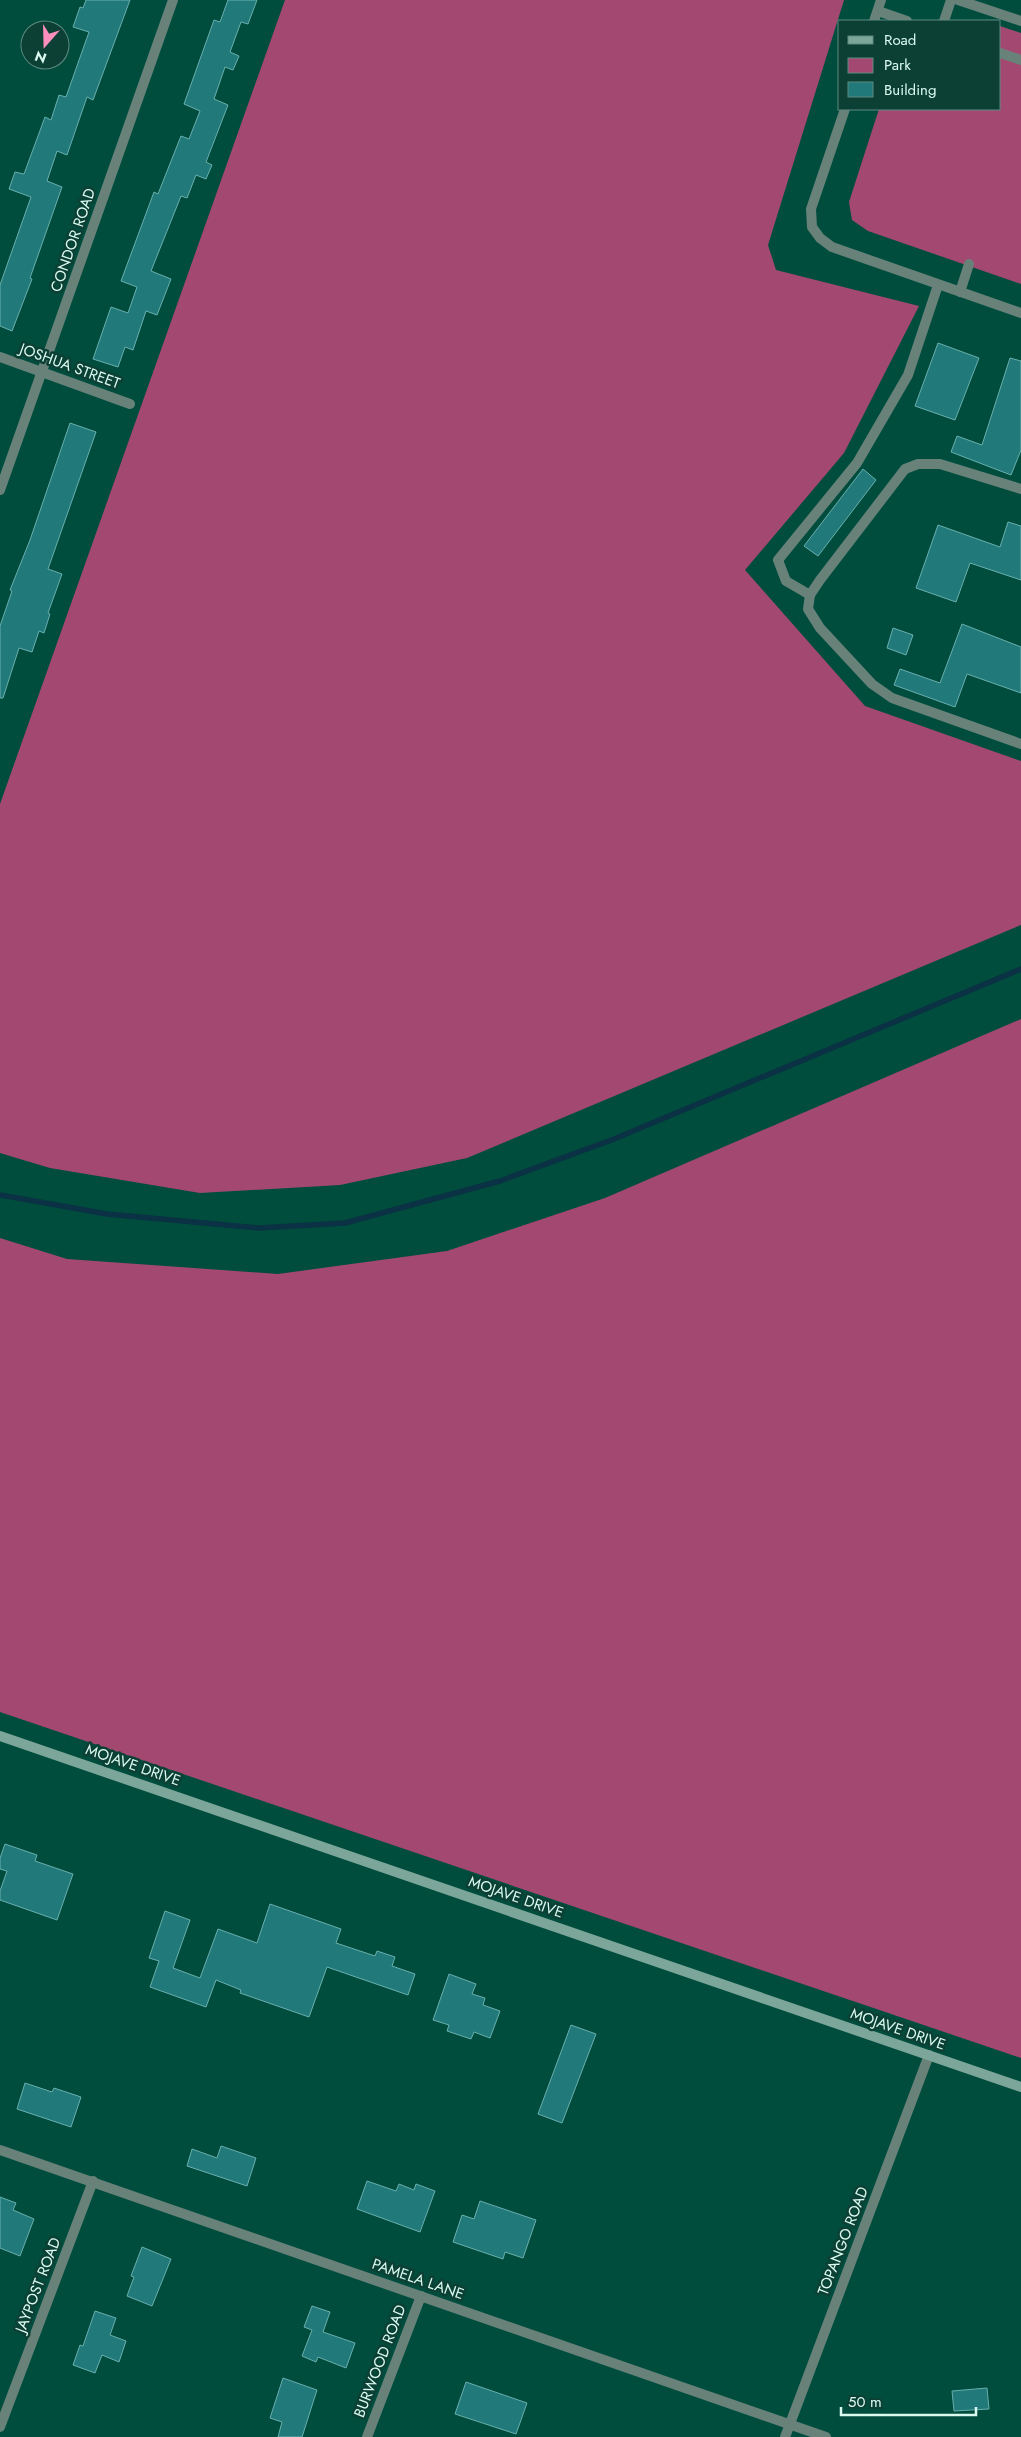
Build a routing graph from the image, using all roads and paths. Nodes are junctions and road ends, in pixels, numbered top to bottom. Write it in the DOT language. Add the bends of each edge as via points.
graph roads {
  1 [pos="174,0"];
  2 [pos="881,0"];
  3 [pos="951,0"];
  4 [pos="958,0"];
  5 [pos="878,11"];
  6 [pos="874,20"];
  7 [pos="904,20"];
  8 [pos="944,20"];
  9 [pos="1021,21"];
  10 [pos="1001,53"];
  11 [pos="1021,60"];
  12 [pos="845,110"];
  13 [pos="970,264"];
  14 [pos="938,285"];
  15 [pos="960,292"];
  16 [pos="1021,313"];
  17 [pos="0,357"];
  18 [pos="43,371"];
  19 [pos="130,404"];
  20 [pos="1021,489"];
  21 [pos="0,490"];
  22 [pos="810,595"];
  23 [pos="1021,744"];
  24 [pos="0,1736"];
  25 [pos="929,2056"];
  26 [pos="1021,2087"];
  27 [pos="0,2150"];
  28 [pos="93,2181"];
  29 [pos="421,2296"];
  30 [pos="790,2424"];
  31 [pos="0,2427"];
  32 [pos="367,2437"];
  33 [pos="785,2437"];
  34 [pos="826,2437"];
  1 -- 18 [label="street, CONDOR ROAD"];
  2 -- 5 [label="street"];
  3 -- 8 [label="street"];
  4 -- 9 [label="street"];
  5 -- 6 [label="street"];
  5 -- 7 [label="street"];
  10 -- 11 [label="street"];
  12 -- 14 [label="street" via="811,209 812,227 832,247"];
  13 -- 15 [label="street"];
  14 -- 15 [label="street"];
  14 -- 22 [label="street" via="908,375 857,463 778,560 786,581"];
  15 -- 16 [label="street"];
  17 -- 18 [label="street, JOSHUA STREET"];
  18 -- 19 [label="street, JOSHUA STREET"];
  18 -- 21 [label="street, CONDOR ROAD"];
  20 -- 22 [label="street" via="940,464 918,464 905,469"];
  22 -- 23 [label="street" via="808,608 820,628 872,684 892,698"];
  24 -- 25 [label="main road, MOJAVE DRIVE"];
  25 -- 26 [label="main road, MOJAVE DRIVE"];
  25 -- 30 [label="street, TOPANGO ROAD"];
  27 -- 28 [label="street, PAMELA LANE"];
  28 -- 29 [label="street, PAMELA LANE"];
  28 -- 31 [label="street, JAYPOST ROAD"];
  29 -- 30 [label="street, PAMELA LANE"];
  29 -- 32 [label="street, BURWOOD ROAD"];
  30 -- 33 [label="street, TOPANGO ROAD"];
  30 -- 34 [label="street, PAMELA LANE"];
}
